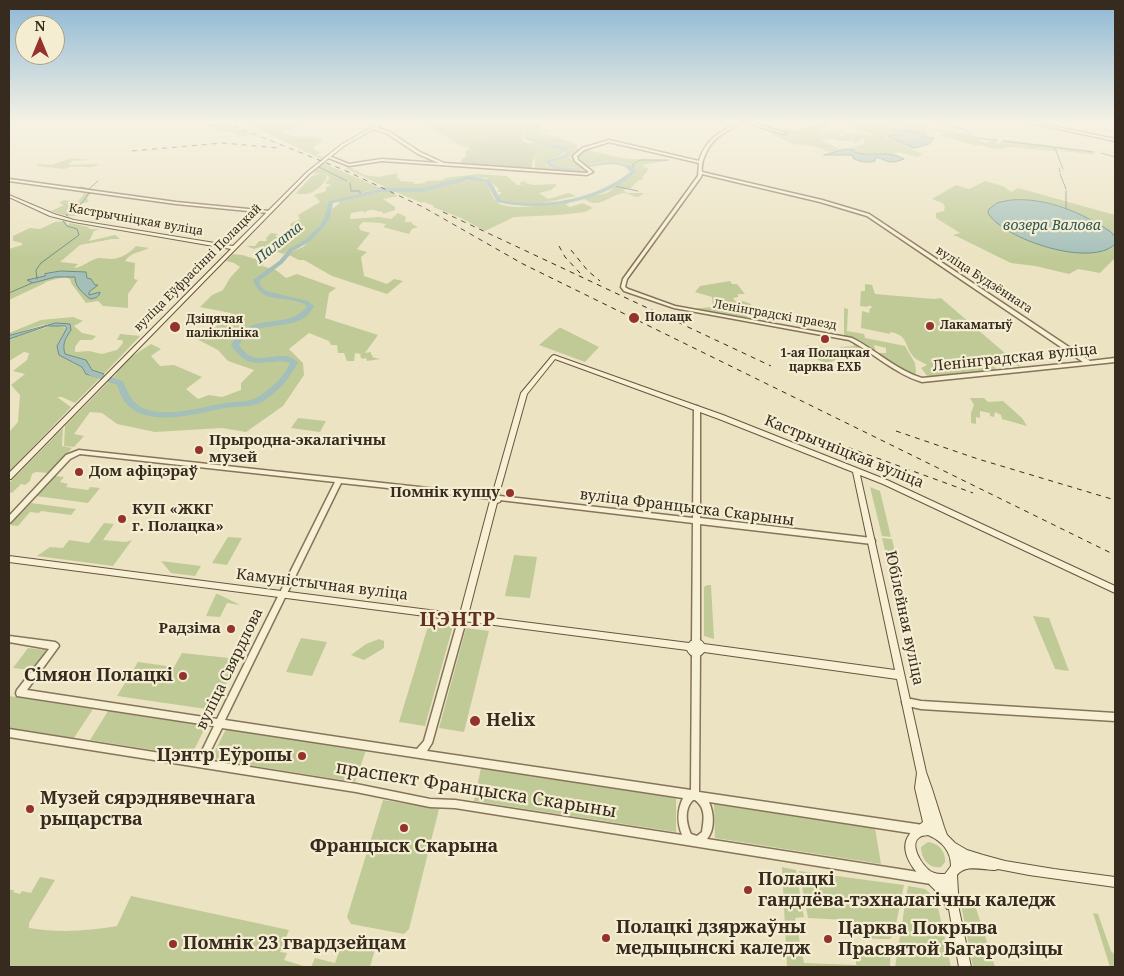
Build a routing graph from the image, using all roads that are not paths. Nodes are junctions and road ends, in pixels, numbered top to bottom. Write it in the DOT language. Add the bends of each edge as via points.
graph roads {
  1 [pos="315,168"];
  2 [pos="481,168"];
  3 [pos="584,168"];
  4 [pos="701,168"];
  5 [pos="701,173"];
  6 [pos="9,180"];
  7 [pos="9,196"];
  8 [pos="269,212"];
  9 [pos="234,248"];
  10 [pos="1115,360"];
  11 [pos="1089,363"];
  12 [pos="917,379"];
  13 [pos="697,408"];
  14 [pos="856,470"];
  15 [pos="9,477"];
  16 [pos="338,480"];
  17 [pos="495,497"];
  18 [pos="9,520"];
  19 [pos="696,521"];
  20 [pos="872,541"];
  21 [pos="9,559"];
  22 [pos="1115,590"];
  23 [pos="282,594"];
  24 [pos="463,617"];
  25 [pos="9,639"];
  26 [pos="696,648"];
  27 [pos="901,674"];
  28 [pos="906,702"];
  29 [pos="1115,717"];
  30 [pos="219,722"];
  31 [pos="9,733"];
  32 [pos="428,743"];
  33 [pos="418,754"];
  34 [pos="432,756"];
  35 [pos="200,763"];
  36 [pos="921,772"];
  37 [pos="695,795"];
  38 [pos="923,830"];
  39 [pos="943,837"];
  40 [pos="695,841"];
  41 [pos="951,847"];
  42 [pos="1008,866"];
  43 [pos="954,872"];
  44 [pos="933,878"];
  45 [pos="1115,882"];
  46 [pos="954,910"];
  47 [pos="965,967"];
  1 -- 8 [label="main road, вуліца Еўфрасінні Полацкай"];
  2 -- 3 [label="street" via="591,173"];
  4 -- 5 [label="street"];
  5 -- 11 [label="street, вуліца Будзённага" via="868,215"];
  5 -- 12 [label="street, Ленінградскі праезд" via="625,279 623,287 634,294 674,307 850,339"];
  6 -- 8 [label="street"];
  7 -- 9 [label="main road, Кастрычніцкая вуліца" via="74,221"];
  8 -- 9 [label="main road, вуліца Еўфрасінні Полацкай"];
  9 -- 15 [label="main road, вуліца Еўфрасінні Полацкай"];
  10 -- 11 [label="street, Ленінградская вуліца"];
  11 -- 12 [label="street, Ленінградская вуліца"];
  13 -- 14 [label="main road, Кастрычніцкая вуліца"];
  13 -- 17 [label="main road, Кастрычніцкая вуліца" via="554,357 524,393"];
  13 -- 19 [label="street"];
  14 -- 20 [label="main road, Юбілейная вуліца"];
  14 -- 22 [label="main road, Кастрычніцкая вуліца"];
  16 -- 17 [label="street, вуліца Францыска Скарыны"];
  16 -- 18 [label="street, вуліца Францыска Скарыны" via="84,451 68,457"];
  16 -- 23 [label="street, вуліца Свярдлова"];
  17 -- 19 [label="street, вуліца Францыска Скарыны"];
  17 -- 24 [label="main road"];
  19 -- 20 [label="street, вуліца Францыска Скарыны"];
  19 -- 26 [label="street"];
  20 -- 27 [label="main road, Юбілейная вуліца"];
  21 -- 23 [label="main road, Камуністычная вуліца"];
  23 -- 24 [label="main road, Камуністычная вуліца"];
  23 -- 30 [label="street, вуліца Свярдлова"];
  24 -- 26 [label="main road, Камуністычная вуліца"];
  24 -- 32 [label="street"];
  25 -- 30 [label="street, праспект Францыска Скарыны" via="55,646 20,693"];
  26 -- 27 [label="main road, Камуністычная вуліца"];
  26 -- 37 [label="street"];
  27 -- 28 [label="main road, Юбілейная вуліца"];
  28 -- 29 [label="street"];
  28 -- 36 [label="main road, Юбілейная вуліца"];
  30 -- 33 [label="street, праспект Францыска Скарыны"];
  30 -- 35 [label="street, вуліца Свярдлова"];
  31 -- 35 [label="street, праспект Францыска Скарыны"];
  32 -- 33 [label="street"];
  32 -- 34 [label="street"];
  33 -- 34 [label="street, праспект Францыска Скарыны"];
  34 -- 37 [label="street, праспект Францыска Скарыны"];
  35 -- 40 [label="street, праспект Францыска Скарыны" via="430,803"];
  36 -- 38 [label="main road, Юбілейная вуліца" via="920,788 928,822"];
  36 -- 39 [label="main road, Юбілейная вуліца" via="930,789"];
  37 -- 38 [label="street, праспект Францыска Скарыны"];
  37 -- 40 [label="street" via="684,802 683,826 686,834"];
  37 -- 40 [label="street" via="707,806 707,830 702,840"];
  38 -- 39 [label="main road"];
  38 -- 44 [label="main road" via="912,837 910,851 918,868"];
  39 -- 41 [label="main road"];
  40 -- 44 [label="street, праспект Францыска Скарыны"];
  41 -- 42 [label="main road" via="968,856"];
  41 -- 43 [label="main road" via="956,858"];
  42 -- 43 [label="main road" via="969,862"];
  42 -- 45 [label="main road"];
  43 -- 44 [label="main road"];
  43 -- 46 [label="main road"];
  44 -- 46 [label="main road"];
  46 -- 47 [label="main road"];
}
